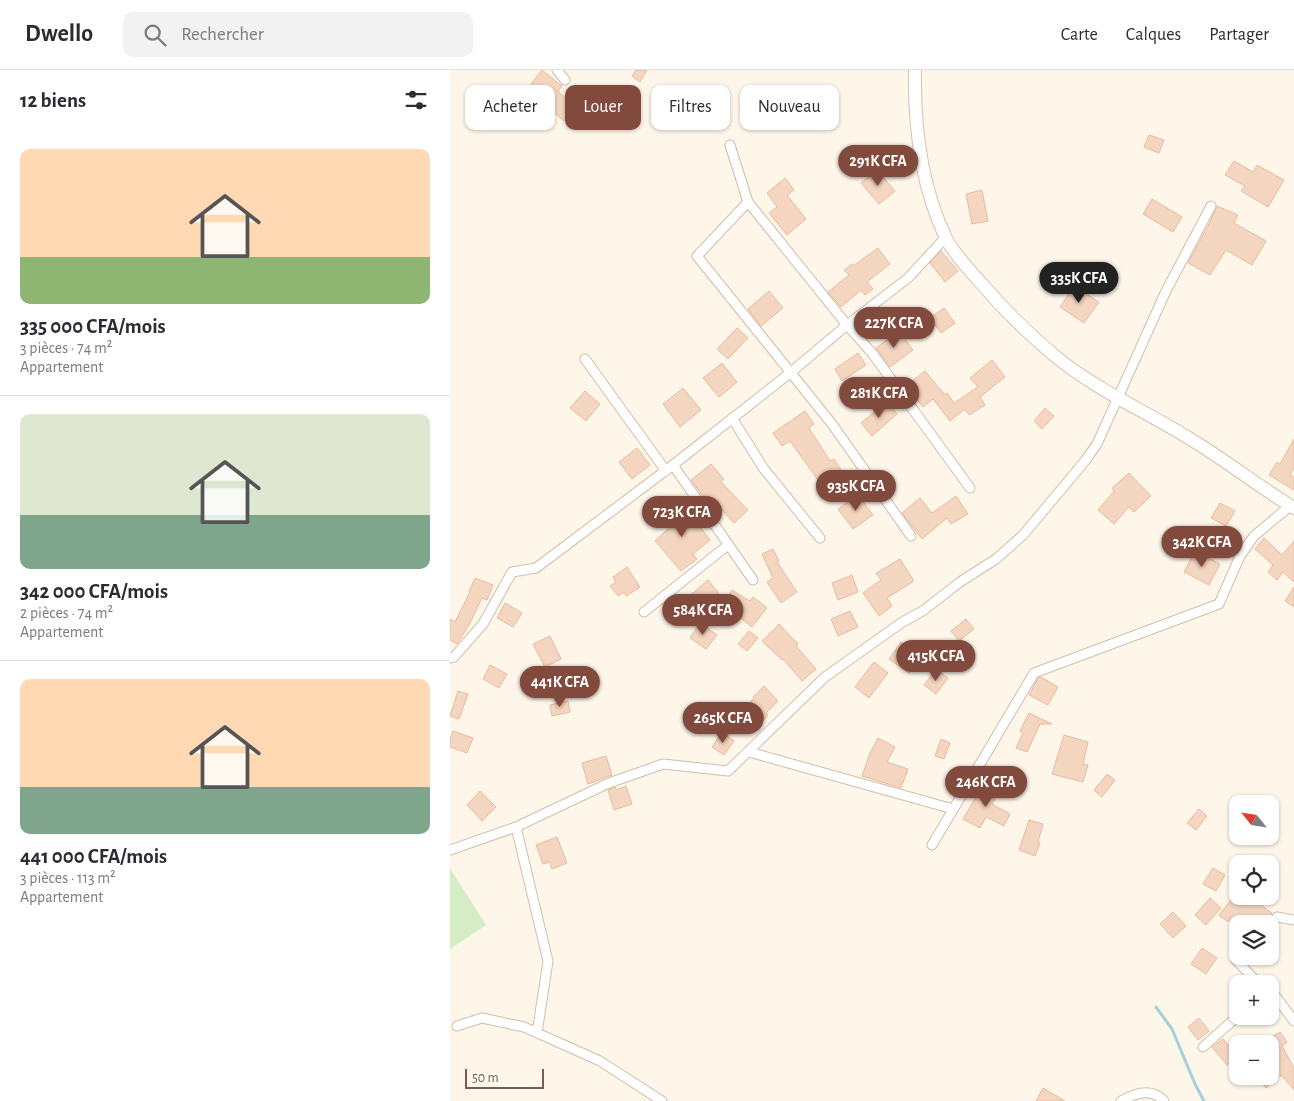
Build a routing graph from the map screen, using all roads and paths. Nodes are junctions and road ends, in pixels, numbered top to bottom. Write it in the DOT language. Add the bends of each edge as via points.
graph roads {
  1 [pos="557,70"];
  2 [pos="915,70"];
  3 [pos="565,80"];
  4 [pos="730,145"];
  5 [pos="748,202"];
  6 [pos="1212,206"];
  7 [pos="945,238"];
  8 [pos="847,325"];
  9 [pos="585,359"];
  10 [pos="790,373"];
  11 [pos="1119,398"];
  12 [pos="732,418"];
  13 [pos="670,468"];
  14 [pos="970,488"];
  15 [pos="1292,507"];
  16 [pos="911,536"];
  17 [pos="820,538"];
  18 [pos="728,545"];
  19 [pos="753,580"];
  20 [pos="644,612"];
  21 [pos="450,658"];
  22 [pos="749,752"];
  23 [pos="953,809"];
  24 [pos="516,827"];
  25 [pos="932,845"];
  26 [pos="450,850"];
  27 [pos="1279,917"];
  28 [pos="1294,920"];
  29 [pos="1241,965"];
  30 [pos="1250,975"];
  31 [pos="1279,1001"];
  32 [pos="1294,1021"];
  33 [pos="1229,1024"];
  34 [pos="457,1026"];
  35 [pos="537,1034"];
  36 [pos="1203,1047"];
  37 [pos="662,1101"];
  38 [pos="1121,1101"];
  39 [pos="1164,1101"];
  1 -- 3 [label="street"];
  2 -- 7 [label="street" via="919,151"];
  4 -- 5 [label="street"];
  5 -- 8 [label="street"];
  5 -- 10 [label="street" via="697,256"];
  6 -- 11 [label="street" via="1145,335"];
  7 -- 8 [label="street" via="908,278"];
  7 -- 11 [label="street" via="1000,305 1034,337 1055,356"];
  8 -- 10 [label="street"];
  8 -- 14 [label="street" via="872,353"];
  9 -- 13 [label="street"];
  10 -- 12 [label="street"];
  10 -- 16 [label="street" via="832,424"];
  11 -- 15 [label="street" via="1236,468"];
  11 -- 22 [label="street" via="1097,444 1023,535 996,559 825,677"];
  12 -- 13 [label="street"];
  12 -- 17 [label="street" via="764,469"];
  13 -- 18 [label="street"];
  13 -- 21 [label="street" via="536,568 512,572 483,624"];
  15 -- 23 [label="street" via="1254,536 1240,556 1219,604 1034,673"];
  18 -- 19 [label="street"];
  18 -- 20 [label="street"];
  22 -- 23 [label="street"];
  22 -- 24 [label="street" via="728,771 663,764 609,783"];
  23 -- 25 [label="street"];
  24 -- 26 [label="street"];
  24 -- 35 [label="street" via="548,961"];
  27 -- 28 [label="street"];
  29 -- 30 [label="street"];
  31 -- 32 [label="street"];
  33 -- 36 [label="street"];
  34 -- 35 [label="street" via="482,1018 524,1027"];
  35 -- 37 [label="street" via="600,1061"];
  38 -- 39 [label="street" via="1143,1092 1154,1093"];
}
